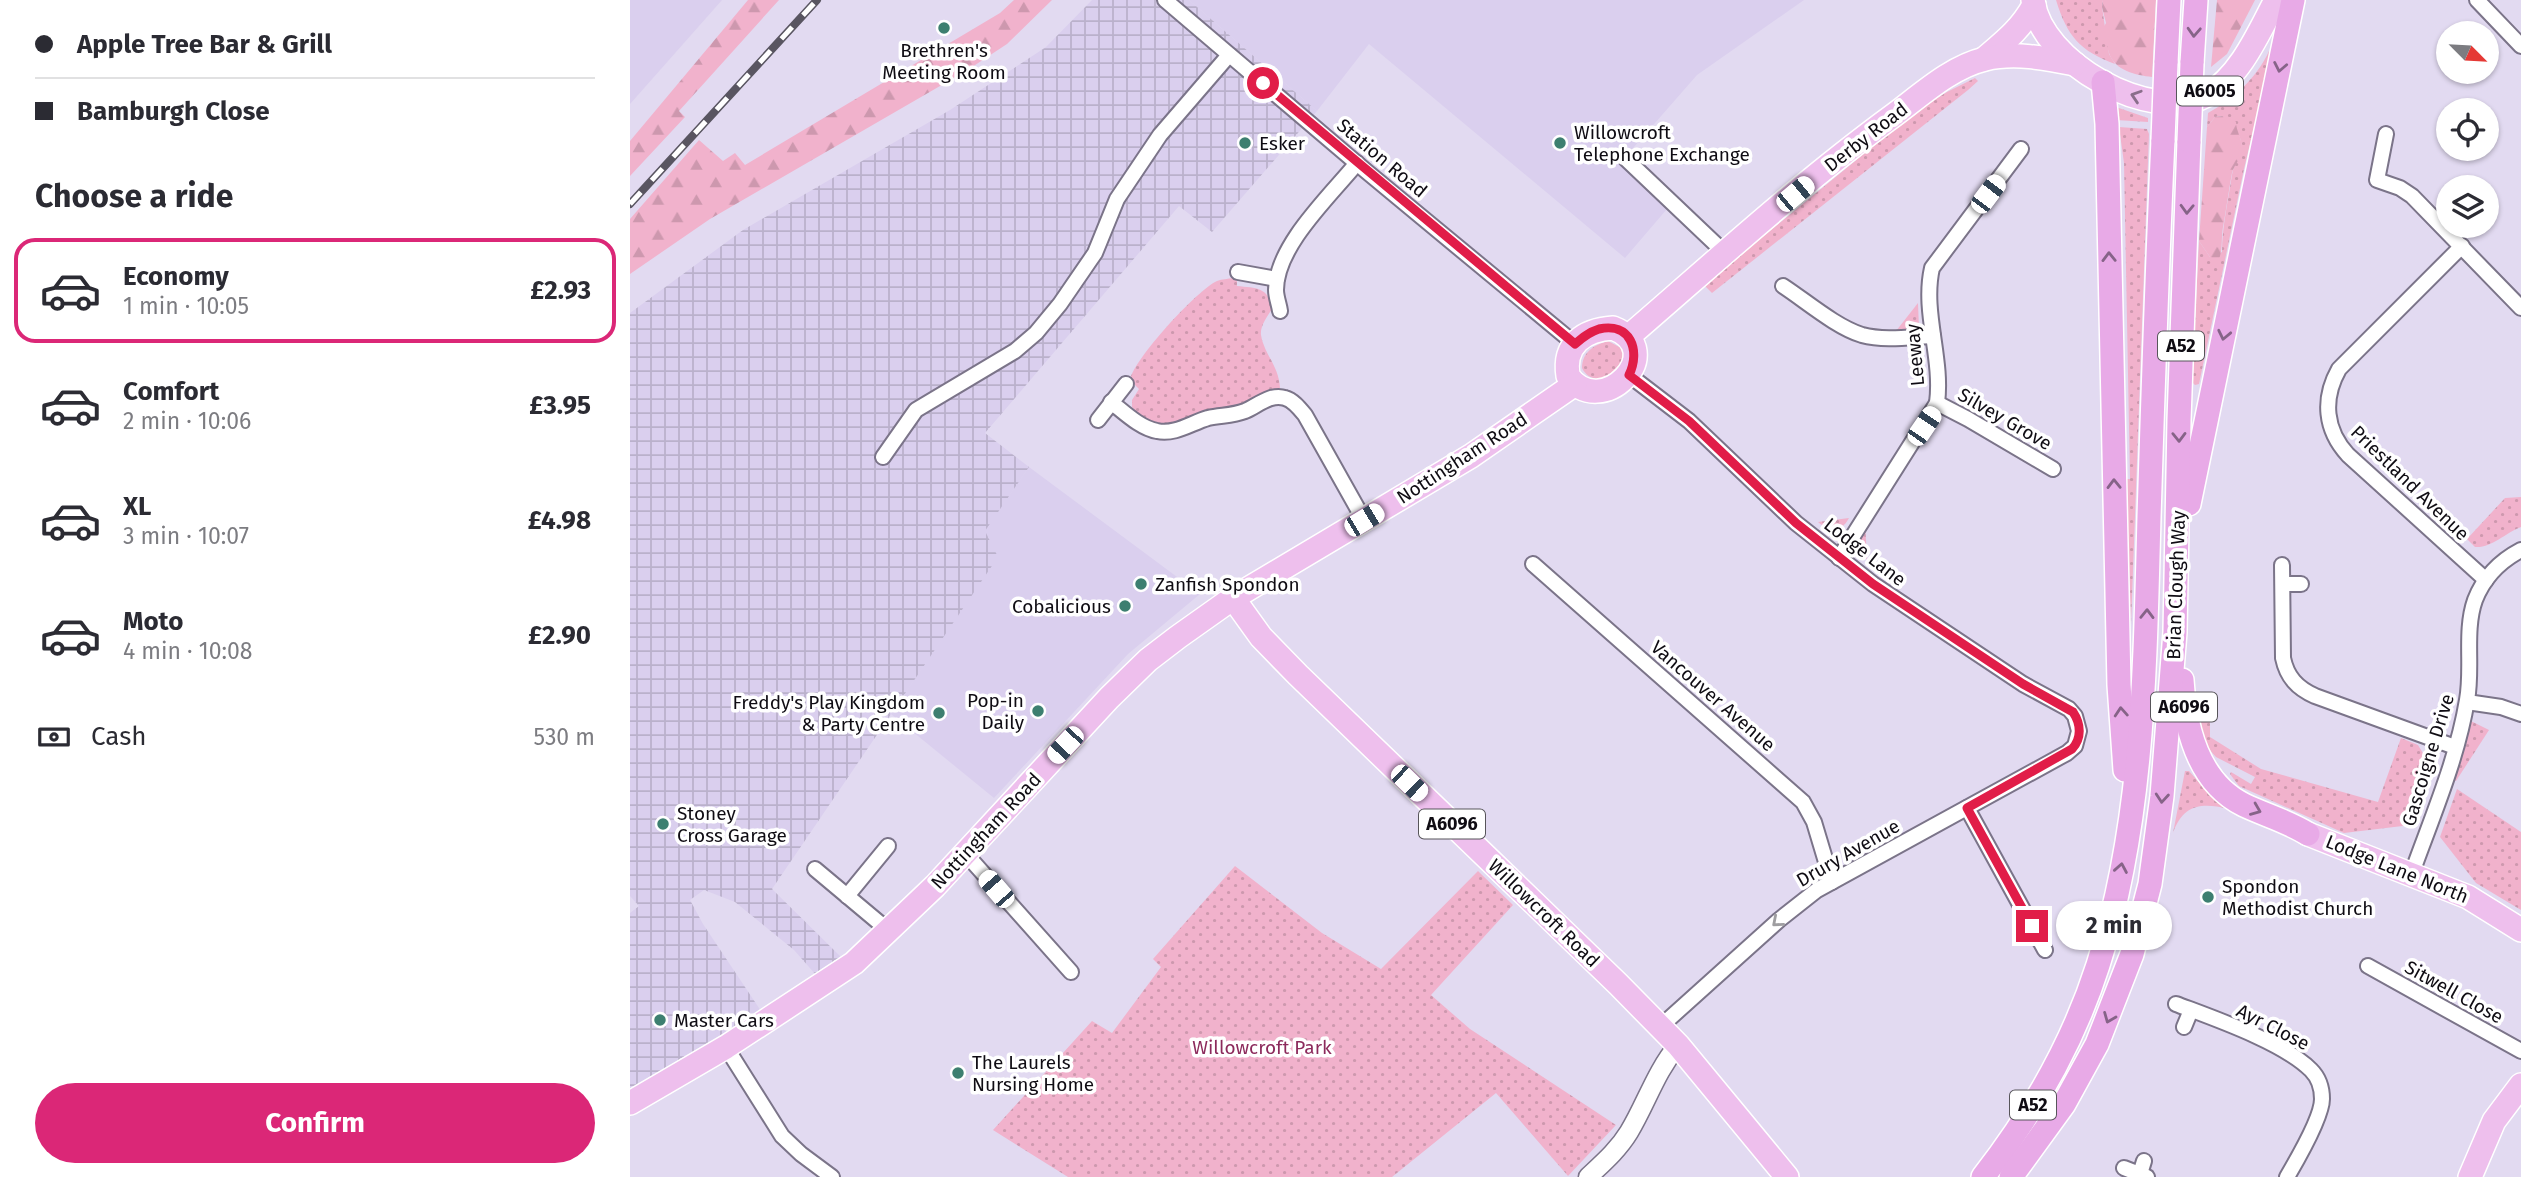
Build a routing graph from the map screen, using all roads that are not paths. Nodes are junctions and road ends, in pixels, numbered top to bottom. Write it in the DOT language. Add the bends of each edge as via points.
graph roads {
  1 [pos="1166,0"];
  2 [pos="2169,0"];
  3 [pos="2196,0"];
  4 [pos="2276,0"];
  5 [pos="2293,0"];
  6 [pos="2477,0"];
  7 [pos="2033,3"];
  8 [pos="2521,46"];
  9 [pos="1229,55"];
  10 [pos="1984,59"];
  11 [pos="2075,64"];
  12 [pos="2103,82"];
  13 [pos="2386,134"];
  14 [pos="2021,149"];
  15 [pos="1626,159"];
  16 [pos="1357,163"];
  17 [pos="2462,246"];
  18 [pos="1725,253"];
  19 [pos="1238,272"];
  20 [pos="1277,279"];
  21 [pos="1783,286"];
  22 [pos="2521,308"];
  23 [pos="1280,311"];
  24 [pos="1933,336"];
  25 [pos="1628,337"];
  26 [pos="1575,344"];
  27 [pos="1629,375"];
  28 [pos="1126,384"];
  29 [pos="1575,384"];
  30 [pos="1111,402"];
  31 [pos="1937,403"];
  32 [pos="1098,420"];
  33 [pos="883,457"];
  34 [pos="2053,469"];
  35 [pos="1364,520"];
  36 [pos="2521,550"];
  37 [pos="2178,551"];
  38 [pos="1839,558"];
  39 [pos="1533,564"];
  40 [pos="2282,565"];
  41 [pos="2486,580"];
  42 [pos="2283,584"];
  43 [pos="2301,584"];
  44 [pos="1233,598"];
  45 [pos="2175,632"];
  46 [pos="2467,702"];
  47 [pos="2521,714"];
  48 [pos="2077,743"];
  49 [pos="2455,747"];
  50 [pos="2131,804"];
  51 [pos="1967,808"];
  52 [pos="2308,834"];
  53 [pos="888,846"];
  54 [pos="965,853"];
  55 [pos="816,870"];
  56 [pos="2412,873"];
  57 [pos="1832,882"];
  58 [pos="847,896"];
  59 [pos="2521,930"];
  60 [pos="889,931"];
  61 [pos="2045,950"];
  62 [pos="2368,966"];
  63 [pos="1071,972"];
  64 [pos="2176,1004"];
  65 [pos="2191,1010"];
  66 [pos="1660,1027"];
  67 [pos="2184,1027"];
  68 [pos="1678,1045"];
  69 [pos="726,1047"];
  70 [pos="2521,1051"];
  71 [pos="2521,1085"];
  72 [pos="630,1102"];
  73 [pos="2124,1168"];
  74 [pos="2144,1171"];
  75 [pos="2291,1175"];
  76 [pos="832,1177"];
  77 [pos="1588,1177"];
  78 [pos="1787,1177"];
  79 [pos="1983,1177"];
  80 [pos="2011,1177"];
  81 [pos="2470,1177"];
  1 -- 9 [label="street, Station Road"];
  50 -- 2 [label="highway, Brian Clough Way / A52, one-way, bridge" via="2146,646"];
  3 -- 37 [label="highway, Brian Clough Way / A52, one-way, bridge" via="2179,393"];
  4 -- 12 [label="main road, A6005, one-way" via="2242,59 2206,95 2178,103 2152,101"];
  5 -- 37 [label="highway, one-way"];
  6 -- 8 [label="street"];
  7 -- 10 [label="main road, Derby Road / A6005" via="2011,38"];
  7 -- 11 [label="main road" via="2051,42"];
  9 -- 16 [label="street, Station Road"];
  9 -- 33 [label="street" via="1160,135 1117,198 1095,253 1036,333 1015,351 916,410"];
  10 -- 11 [label="main road, Derby Road / A6005" via="2041,57"];
  10 -- 18 [label="main road, Derby Road / A6005" via="1935,84"];
  11 -- 12 [label="main road, A6005"];
  50 -- 12 [label="highway, one-way" via="2119,685"];
  13 -- 17 [label="street" via="2377,180 2406,191"];
  14 -- 24 [label="street, Leeway" via="1933,268"];
  15 -- 18 [label="street"];
  16 -- 20 [label="street" via="1289,245"];
  16 -- 26 [label="street, Station Road"];
  17 -- 22 [label="street"];
  17 -- 41 [label="street, Priestland Avenue" via="2339,369 2328,396 2328,417 2342,449"];
  18 -- 25 [label="main road, Derby Road / A6005"];
  19 -- 20 [label="street"];
  20 -- 23 [label="street"];
  21 -- 24 [label="street" via="1861,334"];
  24 -- 31 [label="street, Leeway"];
  25 -- 26 [label="main road" via="1613,328 1600,329"];
  25 -- 27 [label="main road" via="1635,356"];
  26 -- 29 [label="main road" via="1567,367"];
  27 -- 29 [label="main road" via="1606,390"];
  27 -- 38 [label="street, Lodge Lane" via="1689,421"];
  28 -- 30 [label="street"];
  29 -- 35 [label="main road, Nottingham Road" via="1471,456"];
  30 -- 32 [label="street"];
  30 -- 35 [label="street" via="1155,431 1171,432 1227,417 1272,397 1285,398 1305,415"];
  31 -- 34 [label="street, Silvey Grove"];
  31 -- 38 [label="street, Leeway"];
  35 -- 44 [label="main road, Nottingham Road"];
  36 -- 41 [label="street, Gascoigne Drive"];
  37 -- 45 [label="highway, Brian Clough Way / A52"];
  38 -- 48 [label="street, Lodge Lane" via="1931,625 2069,709 2078,724"];
  39 -- 57 [label="street, Vancouver Avenue" via="1803,802 1814,822"];
  40 -- 42 [label="street"];
  41 -- 46 [label="street, Gascoigne Drive" via="2471,618"];
  42 -- 43 [label="street"];
  42 -- 49 [label="street" via="2283,658 2296,685"];
  44 -- 54 [label="main road, Nottingham Road" via="1138,670"];
  44 -- 66 [label="main road, Willowcroft Road / A6096" via="1261,638"];
  45 -- 52 [label="highway, A6096, one-way" via="2189,732 2210,777 2242,804"];
  45 -- 80 [label="highway, Brian Clough Way / A52, one-way" via="2157,843 2132,954 2107,1023 2080,1076"];
  46 -- 47 [label="street"];
  46 -- 49 [label="street, Gascoigne Drive"];
  48 -- 51 [label="street, Drury Avenue" via="2067,753"];
  49 -- 56 [label="street, Gascoigne Drive"];
  79 -- 50 [label="highway, Brian Clough Way / A52, one-way" via="2050,1077 2083,1005 2110,922"];
  51 -- 57 [label="street, Drury Avenue"];
  51 -- 61 [label="street"];
  52 -- 56 [label="main road, Lodge Lane North / A6096"];
  53 -- 58 [label="street"];
  54 -- 60 [label="main road, Nottingham Road"];
  54 -- 63 [label="street"];
  55 -- 58 [label="street"];
  56 -- 59 [label="main road, Lodge Lane North / A6096" via="2468,897"];
  57 -- 66 [label="street, Drury Avenue, one-way" via="1779,920"];
  58 -- 60 [label="street"];
  60 -- 69 [label="main road, Nottingham Road" via="834,978"];
  62 -- 70 [label="street, Sitwell Close"];
  64 -- 65 [label="street, Ayr Close"];
  65 -- 67 [label="street"];
  65 -- 75 [label="street, Ayr Close" via="2271,1045 2315,1075 2321,1086 2321,1107"];
  66 -- 68 [label="main road, Willowcroft Road / A6096"];
  68 -- 77 [label="street" via="1662,1064 1628,1133"];
  68 -- 78 [label="main road, Willowcroft Road / A6096"];
  69 -- 72 [label="main road, Nottingham Road"];
  69 -- 76 [label="street" via="782,1136"];
  71 -- 81 [label="main road" via="2494,1121"];
  73 -- 74 [label="street"];
}
